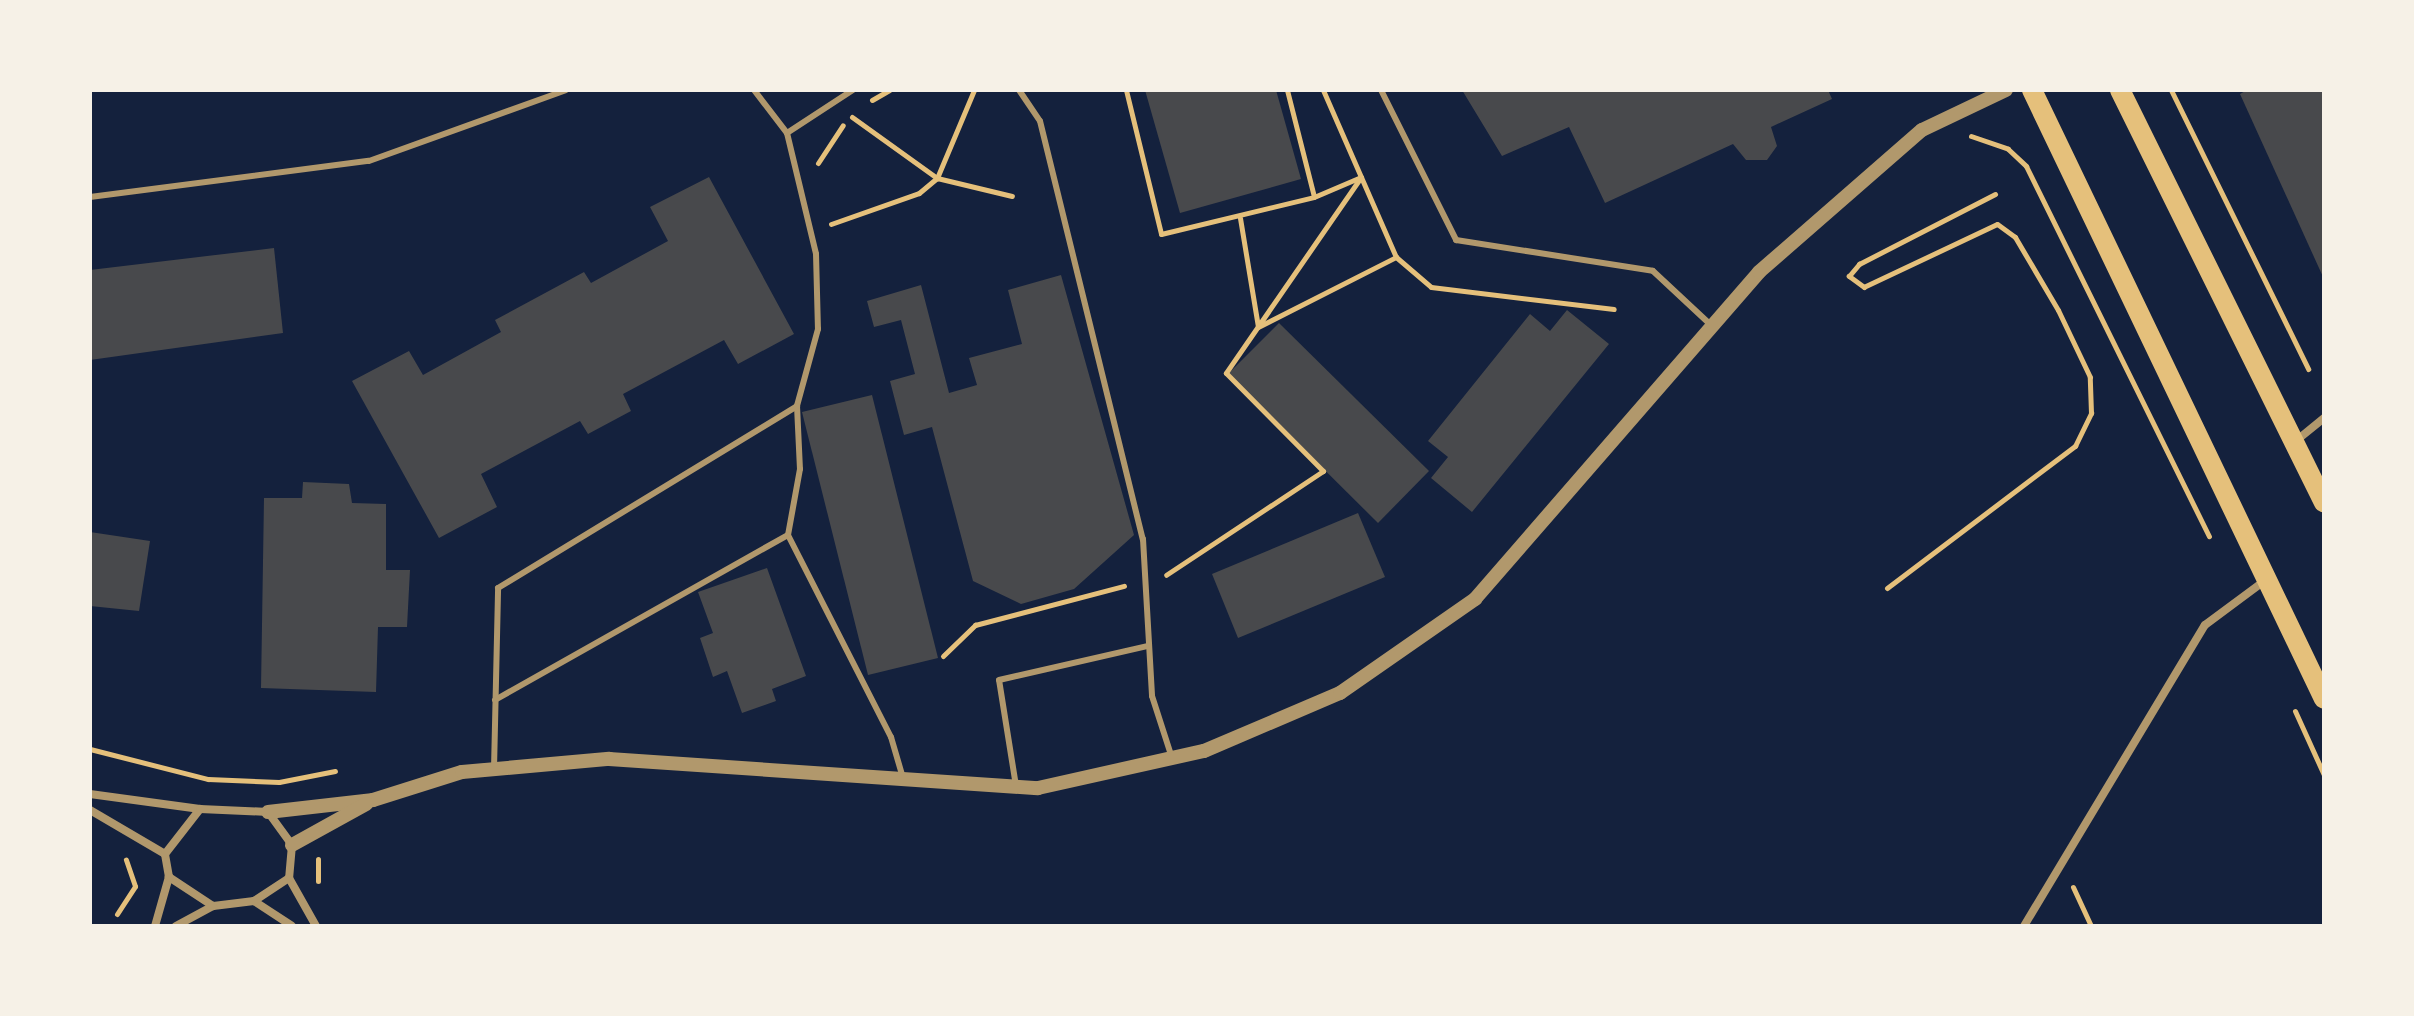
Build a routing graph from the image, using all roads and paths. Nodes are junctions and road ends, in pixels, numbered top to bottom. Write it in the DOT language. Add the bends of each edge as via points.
graph roads {
  1 [pos="566,90"];
  2 [pos="754,90"];
  3 [pos="853,90"];
  4 [pos="889,90"];
  5 [pos="974,90"];
  6 [pos="1019,90"];
  7 [pos="1126,90"];
  8 [pos="1287,90"];
  9 [pos="1381,90"];
  10 [pos="2006,90"];
  11 [pos="2032,90"];
  12 [pos="2120,90"];
  13 [pos="2171,90"];
  14 [pos="967,93"];
  15 [pos="852,117"];
  16 [pos="1947,118"];
  17 [pos="787,133"];
  18 [pos="815,167"];
  19 [pos="937,178"];
  20 [pos="1995,194"];
  21 [pos="1012,196"];
  22 [pos="90,197"];
  23 [pos="1314,197"];
  24 [pos="1240,218"];
  25 [pos="831,224"];
  26 [pos="1396,257"];
  27 [pos="1258,327"];
  28 [pos="1712,327"];
  29 [pos="2308,369"];
  30 [pos="797,406"];
  31 [pos="2324,418"];
  32 [pos="2296,441"];
  33 [pos="2324,502"];
  34 [pos="788,535"];
  35 [pos="2209,536"];
  36 [pos="1166,576"];
  37 [pos="2268,579"];
  38 [pos="1133,584"];
  39 [pos="1887,588"];
  40 [pos="1148,646"];
  41 [pos="943,656"];
  42 [pos="2324,699"];
  43 [pos="495,700"];
  44 [pos="2293,707"];
  45 [pos="90,749"];
  46 [pos="1172,758"];
  47 [pos="494,769"];
  48 [pos="335,771"];
  49 [pos="2324,775"];
  50 [pos="903,778"];
  51 [pos="1016,786"];
  52 [pos="90,794"];
  53 [pos="373,800"];
  54 [pos="200,809"];
  55 [pos="90,810"];
  56 [pos="268,812"];
  57 [pos="292,845"];
  58 [pos="325,851"];
  59 [pos="119,854"];
  60 [pos="165,854"];
  61 [pos="2061,871"];
  62 [pos="169,877"];
  63 [pos="289,878"];
  64 [pos="324,895"];
  65 [pos="254,901"];
  66 [pos="213,906"];
  67 [pos="117,914"];
  68 [pos="155,926"];
  69 [pos="176,926"];
  70 [pos="292,926"];
  71 [pos="316,926"];
  72 [pos="2024,926"];
  73 [pos="2091,926"];
  1 -- 22 [label="lane" via="369,161"];
  2 -- 17 [label="lane"];
  3 -- 17 [label="lane"];
  4 -- 15 [label="path"];
  5 -- 14 [label="path"];
  6 -- 40 [label="lane" via="1040,121 1143,539"];
  7 -- 24 [label="path" via="1161,234"];
  8 -- 23 [label="path"];
  9 -- 28 [label="lane" via="1456,240 1653,271"];
  10 -- 16 [label="street"];
  11 -- 37 [label="main road"];
  12 -- 32 [label="main road"];
  13 -- 29 [label="path"];
  14 -- 19 [label="path"];
  15 -- 18 [label="path"];
  15 -- 19 [label="path"];
  16 -- 28 [label="street" via="1922,130 1759,272"];
  16 -- 35 [label="path" via="2026,166"];
  17 -- 30 [label="lane" via="816,254 818,329"];
  19 -- 21 [label="path"];
  19 -- 25 [label="path" via="919,193"];
  20 -- 39 [label="path" via="1859,264 1849,276 1864,287 1997,224 2015,237 2058,310 2090,377 2091,413 2075,446"];
  23 -- 24 [label="path"];
  23 -- 27 [label="path" via="1361,177"];
  24 -- 27 [label="path"];
  26 -- 27 [label="path"];
  27 -- 36 [label="path" via="1226,373 1323,471"];
  28 -- 46 [label="street" via="1475,599 1340,693"];
  30 -- 34 [label="lane" via="800,469"];
  30 -- 43 [label="lane" via="498,588"];
  31 -- 32 [label="street"];
  32 -- 33 [label="main road"];
  34 -- 43 [label="lane"];
  34 -- 50 [label="lane" via="891,737"];
  37 -- 42 [label="main road"];
  37 -- 61 [label="street" via="2205,625"];
  38 -- 41 [label="path" via="975,625"];
  40 -- 46 [label="lane" via="1152,696"];
  40 -- 51 [label="lane" via="999,680"];
  43 -- 47 [label="lane"];
  44 -- 49 [label="path"];
  45 -- 48 [label="path" via="208,779 279,782"];
  46 -- 51 [label="street"];
  47 -- 50 [label="street" via="609,759"];
  47 -- 53 [label="street"];
  50 -- 51 [label="street"];
  52 -- 54 [label="street"];
  53 -- 56 [label="street"];
  53 -- 57 [label="street"];
  54 -- 56 [label="street"];
  54 -- 60 [label="street"];
  55 -- 60 [label="street"];
  56 -- 57 [label="street"];
  57 -- 63 [label="street"];
  58 -- 64 [label="path" via="318,859"];
  59 -- 67 [label="path" via="133,866 135,886"];
  60 -- 62 [label="street"];
  61 -- 72 [label="street"];
  61 -- 73 [label="path"];
  62 -- 66 [label="street"];
  62 -- 68 [label="street"];
  63 -- 65 [label="street"];
  63 -- 71 [label="street"];
  65 -- 66 [label="street"];
  65 -- 70 [label="street"];
  66 -- 69 [label="street"];
}
